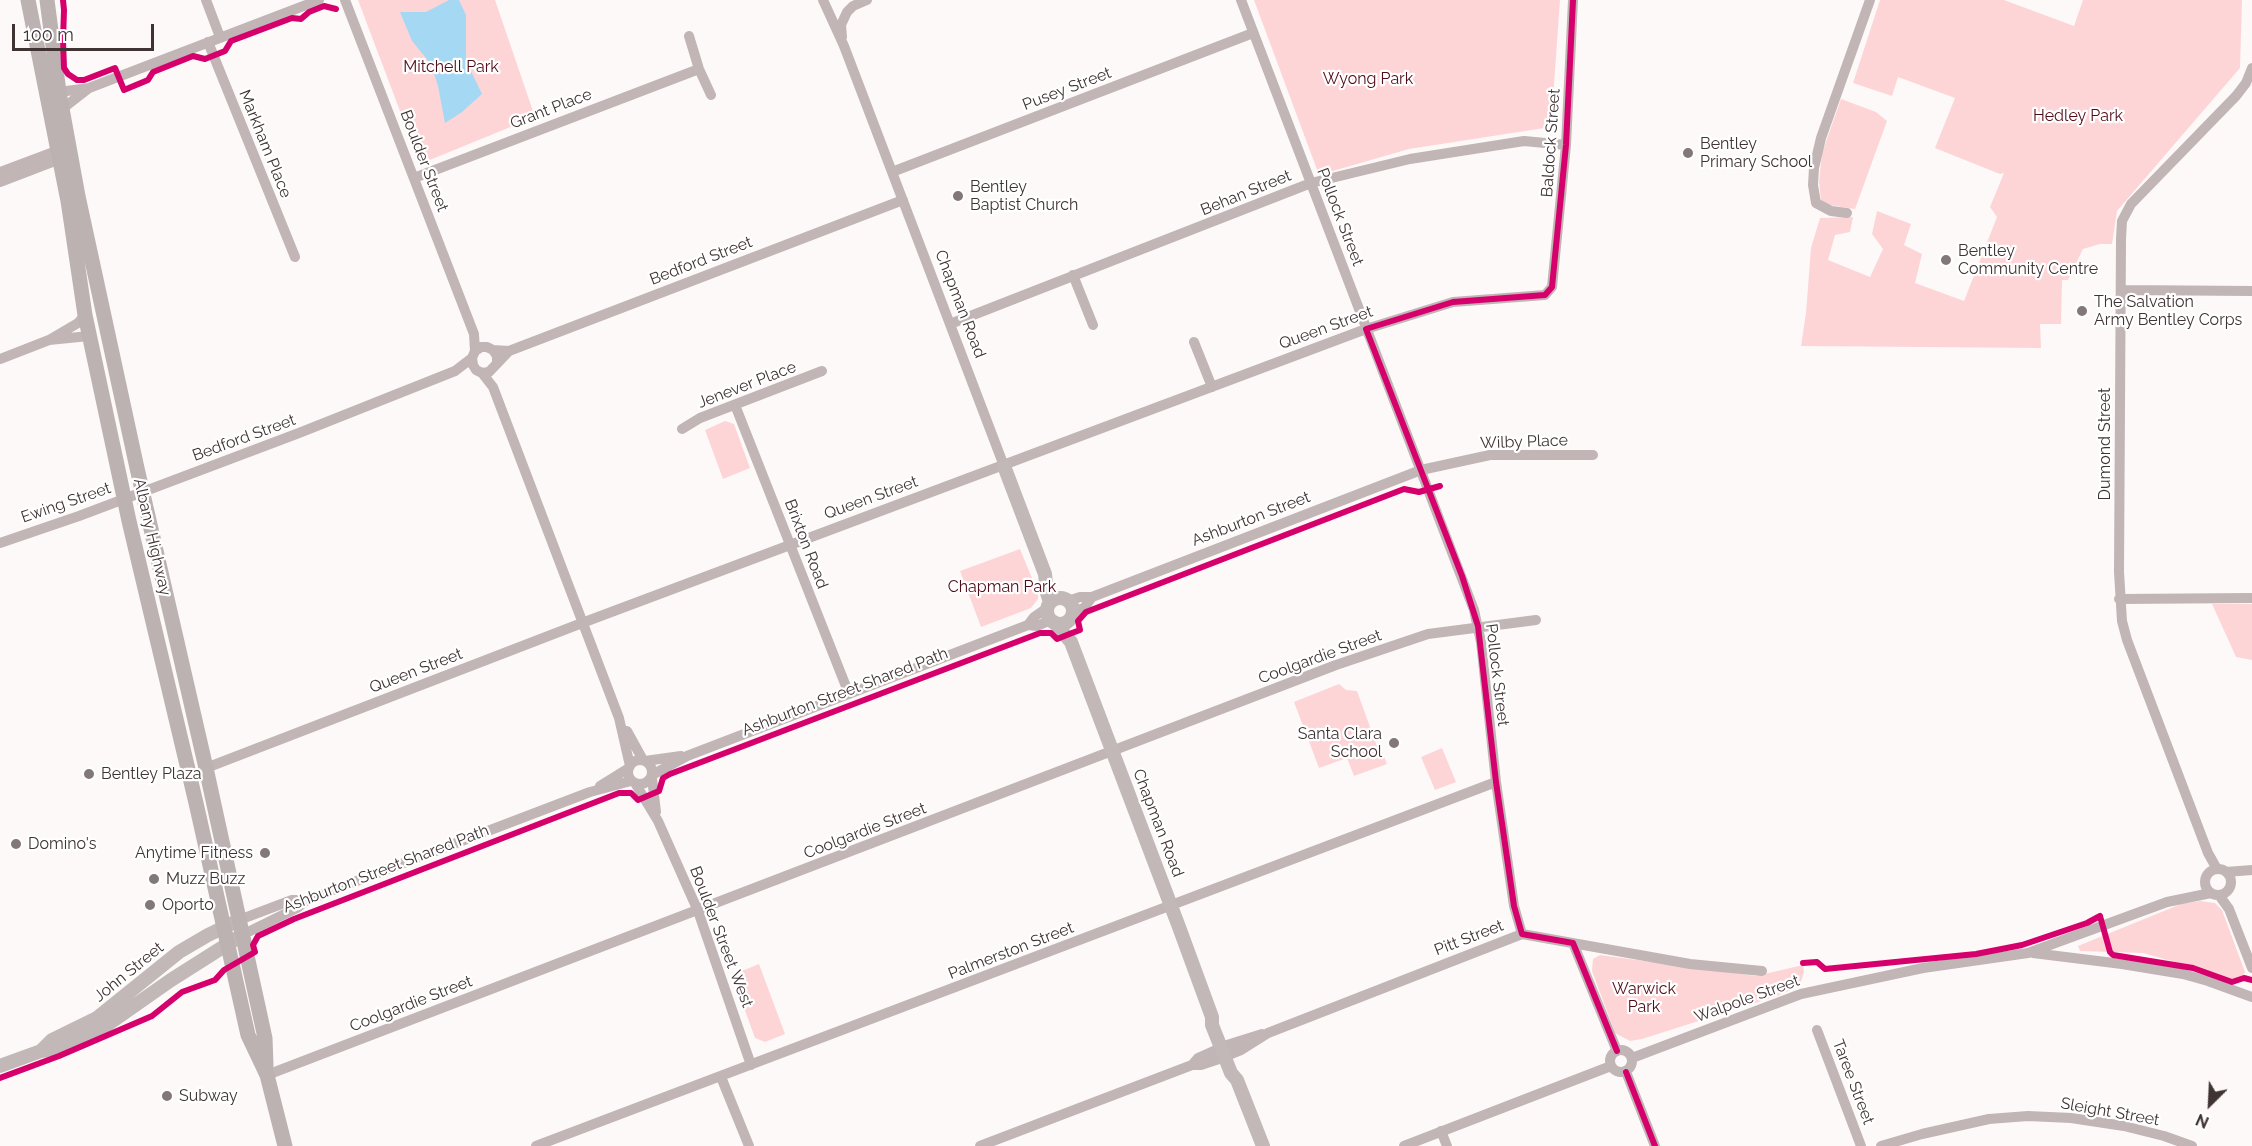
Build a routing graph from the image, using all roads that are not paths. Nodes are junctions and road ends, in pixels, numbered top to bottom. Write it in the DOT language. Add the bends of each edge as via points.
graph roads {
  1 [pos="28,0"];
  2 [pos="47,0"];
  3 [pos="206,0"];
  4 [pos="319,0"];
  5 [pos="345,0"];
  6 [pos="824,0"];
  7 [pos="1241,0"];
  8 [pos="1573,0"];
  9 [pos="1870,0"];
  10 [pos="862,2"];
  11 [pos="1253,33"];
  12 [pos="689,36"];
  13 [pos="220,37"];
  14 [pos="208,42"];
  15 [pos="844,46"];
  16 [pos="699,69"];
  17 [pos="2252,70"];
  18 [pos="89,88"];
  19 [pos="59,92"];
  20 [pos="711,95"];
  21 [pos="62,109"];
  22 [pos="1566,145"];
  23 [pos="60,155"];
  24 [pos="0,172"];
  25 [pos="892,172"];
  26 [pos="414,178"];
  27 [pos="0,182"];
  28 [pos="1311,183"];
  29 [pos="903,200"];
  30 [pos="1847,213"];
  31 [pos="295,258"];
  32 [pos="1073,275"];
  33 [pos="1552,287"];
  34 [pos="2121,290"];
  35 [pos="2252,291"];
  36 [pos="85,315"];
  37 [pos="950,324"];
  38 [pos="1093,325"];
  39 [pos="1365,329"];
  40 [pos="474,334"];
  41 [pos="89,336"];
  42 [pos="50,340"];
  43 [pos="1194,342"];
  44 [pos="490,349"];
  45 [pos="509,351"];
  46 [pos="473,354"];
  47 [pos="0,359"];
  48 [pos="496,365"];
  49 [pos="455,371"];
  50 [pos="479,371"];
  51 [pos="822,371"];
  52 [pos="493,387"];
  53 [pos="1212,387"];
  54 [pos="735,405"];
  55 [pos="682,429"];
  56 [pos="1593,455"];
  57 [pos="1004,466"];
  58 [pos="1421,470"];
  59 [pos="143,492"];
  60 [pos="124,498"];
  61 [pos="0,543"];
  62 [pos="790,544"];
  63 [pos="2252,598"];
  64 [pos="2119,599"];
  65 [pos="1059,610"];
  66 [pos="1536,620"];
  67 [pos="582,623"];
  68 [pos="1478,626"];
  69 [pos="849,694"];
  70 [pos="619,718"];
  71 [pos="1113,752"];
  72 [pos="687,756"];
  73 [pos="644,760"];
  74 [pos="629,767"];
  75 [pos="206,768"];
  76 [pos="652,777"];
  77 [pos="633,782"];
  78 [pos="1496,782"];
  79 [pos="590,792"];
  80 [pos="658,821"];
  81 [pos="2252,870"];
  82 [pos="2214,873"];
  83 [pos="2230,887"];
  84 [pos="2215,894"];
  85 [pos="2188,897"];
  86 [pos="1171,906"];
  87 [pos="2229,909"];
  88 [pos="698,911"];
  89 [pos="223,926"];
  90 [pos="240,927"];
  91 [pos="1522,934"];
  92 [pos="1573,943"];
  93 [pos="227,944"];
  94 [pos="2028,953"];
  95 [pos="2252,968"];
  96 [pos="1762,971"];
  97 [pos="2252,997"];
  98 [pos="1817,1030"];
  99 [pos="40,1051"];
  100 [pos="1226,1051"];
  101 [pos="1617,1051"];
  102 [pos="1632,1058"];
  103 [pos="751,1065"];
  104 [pos="0,1066"];
  105 [pos="1611,1066"];
  106 [pos="1626,1072"];
  107 [pos="267,1075"];
  108 [pos="720,1077"];
  109 [pos="1441,1131"];
  110 [pos="285,1146"];
  111 [pos="536,1146"];
  112 [pos="749,1146"];
  113 [pos="980,1146"];
  114 [pos="1263,1146"];
  115 [pos="1404,1146"];
  116 [pos="1447,1146"];
  117 [pos="1655,1146"];
  118 [pos="1861,1146"];
  119 [pos="1881,1146"];
  120 [pos="2192,1146"];
  1 -- 23 [label="highway, Albany Highway"];
  2 -- 19 [label="highway, Albany Highway"];
  3 -- 13 [label="street"];
  4 -- 13 [label="street"];
  5 -- 26 [label="street, Boulder Street"];
  6 -- 15 [label="street, Chapman Road"];
  7 -- 11 [label="street, Pollock Street"];
  8 -- 22 [label="street, Baldock Street"];
  9 -- 30 [label="street" via="1814,168 1816,203 1831,211"];
  10 -- 15 [label="street, Chapman Road" via="847,12 841,25"];
  11 -- 25 [label="street, Pusey Street"];
  11 -- 28 [label="street, Pollock Street"];
  12 -- 16 [label="street"];
  13 -- 14 [label="street"];
  14 -- 18 [label="street"];
  14 -- 31 [label="street, Markham Place"];
  15 -- 25 [label="street, Chapman Road"];
  16 -- 20 [label="street"];
  16 -- 26 [label="street, Grant Place"];
  17 -- 34 [label="street, Dumond Street" via="2236,96 2127,210 2121,229"];
  18 -- 19 [label="street"];
  18 -- 21 [label="street"];
  19 -- 21 [label="highway, Albany Highway"];
  21 -- 59 [label="highway, Albany Highway"];
  22 -- 28 [label="street, Behan Street" via="1524,141 1410,159"];
  22 -- 33 [label="street, Baldock Street"];
  23 -- 24 [label="street"];
  23 -- 27 [label="street"];
  23 -- 36 [label="highway, Albany Highway"];
  25 -- 29 [label="street, Chapman Road"];
  26 -- 40 [label="street, Boulder Street"];
  28 -- 32 [label="street, Behan Street"];
  28 -- 39 [label="street, Pollock Street"];
  29 -- 37 [label="street, Chapman Road"];
  29 -- 45 [label="street, Bedford Street"];
  32 -- 37 [label="street, Behan Street"];
  32 -- 38 [label="street"];
  33 -- 39 [label="street, Queen Street" via="1545,295 1453,302"];
  34 -- 35 [label="street"];
  34 -- 64 [label="street, Dumond Street"];
  36 -- 41 [label="highway, Albany Highway"];
  36 -- 42 [label="street"];
  37 -- 57 [label="street, Chapman Road"];
  39 -- 53 [label="street, Queen Street"];
  39 -- 58 [label="street, Pollock Street"];
  40 -- 44 [label="street, Boulder Street"];
  40 -- 46 [label="street, Boulder Street"];
  41 -- 42 [label="street"];
  41 -- 60 [label="highway, Albany Highway"];
  42 -- 47 [label="street"];
  43 -- 53 [label="street"];
  44 -- 45 [label="street, Bedford Street"];
  44 -- 46 [label="street" via="481,347"];
  44 -- 48 [label="street" via="497,356"];
  45 -- 48 [label="street, Bedford Street"];
  46 -- 49 [label="street, Bedford Street"];
  46 -- 50 [label="street" via="472,365"];
  48 -- 50 [label="street" via="489,372"];
  48 -- 52 [label="street"];
  49 -- 50 [label="street, Bedford Street"];
  49 -- 59 [label="street, Bedford Street"];
  50 -- 52 [label="street"];
  51 -- 54 [label="street, Jenever Place"];
  52 -- 67 [label="street"];
  53 -- 57 [label="street, Queen Street"];
  54 -- 55 [label="street, Jenever Place"];
  54 -- 62 [label="street, Brixton Road"];
  56 -- 58 [label="street, Wilby Place" via="1490,454"];
  57 -- 62 [label="street, Queen Street"];
  57 -- 65 [label="main road, Chapman Road" via="1045,574 1047,592"];
  58 -- 65 [label="street, Ashburton Street" via="1092,597 1084,608"];
  58 -- 68 [label="street, Pollock Street"];
  59 -- 60 [label="street, Ewing Street"];
  59 -- 75 [label="highway, Albany Highway"];
  60 -- 61 [label="street, Ewing Street"];
  60 -- 89 [label="highway, Albany Highway"];
  62 -- 67 [label="street, Queen Street"];
  62 -- 69 [label="street, Brixton Road"];
  63 -- 64 [label="street"];
  64 -- 82 [label="street, Dumond Street" via="2127,640"];
  65 -- 69 [label="street, Ashburton Street" via="1037,626 1028,625"];
  65 -- 71 [label="main road, Chapman Road" via="1072,633 1071,642"];
  66 -- 68 [label="street, Coolgardie Street"];
  67 -- 70 [label="street"];
  67 -- 75 [label="street, Queen Street"];
  68 -- 71 [label="street, Coolgardie Street" via="1428,634 1336,665"];
  68 -- 78 [label="street, Pollock Street"];
  69 -- 72 [label="street, Ashburton Street"];
  70 -- 73 [label="street"];
  70 -- 74 [label="street"];
  71 -- 86 [label="main road, Chapman Road"];
  71 -- 88 [label="street, Coolgardie Street"];
  72 -- 73 [label="street, Ashburton Street"];
  72 -- 76 [label="street, Ashburton Street"];
  73 -- 74 [label="street"];
  73 -- 76 [label="street" via="651,765"];
  74 -- 77 [label="street"];
  74 -- 79 [label="street"];
  75 -- 90 [label="highway, Albany Highway"];
  76 -- 77 [label="street" via="644,784"];
  76 -- 80 [label="street, Boulder Street West"];
  77 -- 79 [label="street"];
  77 -- 80 [label="street, Boulder Street West"];
  78 -- 86 [label="street, Palmerston Street"];
  78 -- 91 [label="street, Pollock Street" via="1514,906"];
  79 -- 90 [label="street" via="307,900 292,900"];
  80 -- 88 [label="street, Boulder Street West"];
  81 -- 82 [label="street"];
  81 -- 83 [label="street"];
  82 -- 83 [label="street" via="2230,878"];
  82 -- 84 [label="street" via="2206,887"];
  82 -- 85 [label="street, Walpole Street"];
  83 -- 84 [label="street"];
  83 -- 87 [label="street"];
  84 -- 85 [label="street, Walpole Street"];
  84 -- 87 [label="street"];
  85 -- 94 [label="street, Walpole Street"];
  86 -- 100 [label="main road, Chapman Road" via="1212,1017 1218,1020"];
  86 -- 103 [label="street, Palmerston Street"];
  87 -- 95 [label="street"];
  88 -- 103 [label="street, Boulder Street West"];
  88 -- 107 [label="street, Coolgardie Street"];
  89 -- 90 [label="main road, John Street"];
  89 -- 93 [label="highway, Albany Highway"];
  89 -- 99 [label="main road, John Street" via="179,952 97,1018 51,1040"];
  90 -- 93 [label="main road, John Street"];
  90 -- 107 [label="highway, Albany Highway" via="265,1038"];
  91 -- 92 [label="street, Pitt Street"];
  91 -- 100 [label="street, Pitt Street" via="1268,1033 1251,1036"];
  92 -- 96 [label="street, Pitt Street" via="1690,964"];
  92 -- 101 [label="street"];
  93 -- 99 [label="main road, John Street" via="104,1027 58,1048"];
  93 -- 107 [label="highway, Albany Highway" via="248,1035"];
  94 -- 97 [label="street" via="2183,974"];
  94 -- 102 [label="street, Walpole Street" via="1923,968 1801,993"];
  98 -- 118 [label="street, Taree Street"];
  99 -- 104 [label="main road, John Street"];
  100 -- 113 [label="street, Pitt Street" via="1201,1065 1192,1065"];
  100 -- 114 [label="main road, Chapman Road" via="1238,1070 1237,1080"];
  101 -- 102 [label="street" via="1626,1051"];
  101 -- 105 [label="street" via="1610,1059"];
  102 -- 106 [label="street" via="1632,1066"];
  103 -- 108 [label="street, Palmerston Street"];
  105 -- 106 [label="street" via="1617,1072"];
  105 -- 109 [label="street"];
  106 -- 117 [label="street"];
  107 -- 110 [label="highway, Albany Highway"];
  108 -- 111 [label="street, Palmerston Street"];
  108 -- 112 [label="street"];
  109 -- 115 [label="street"];
  109 -- 116 [label="street"];
  119 -- 120 [label="street, Sleight Street" via="1989,1119 2028,1116 2124,1126"];
}
